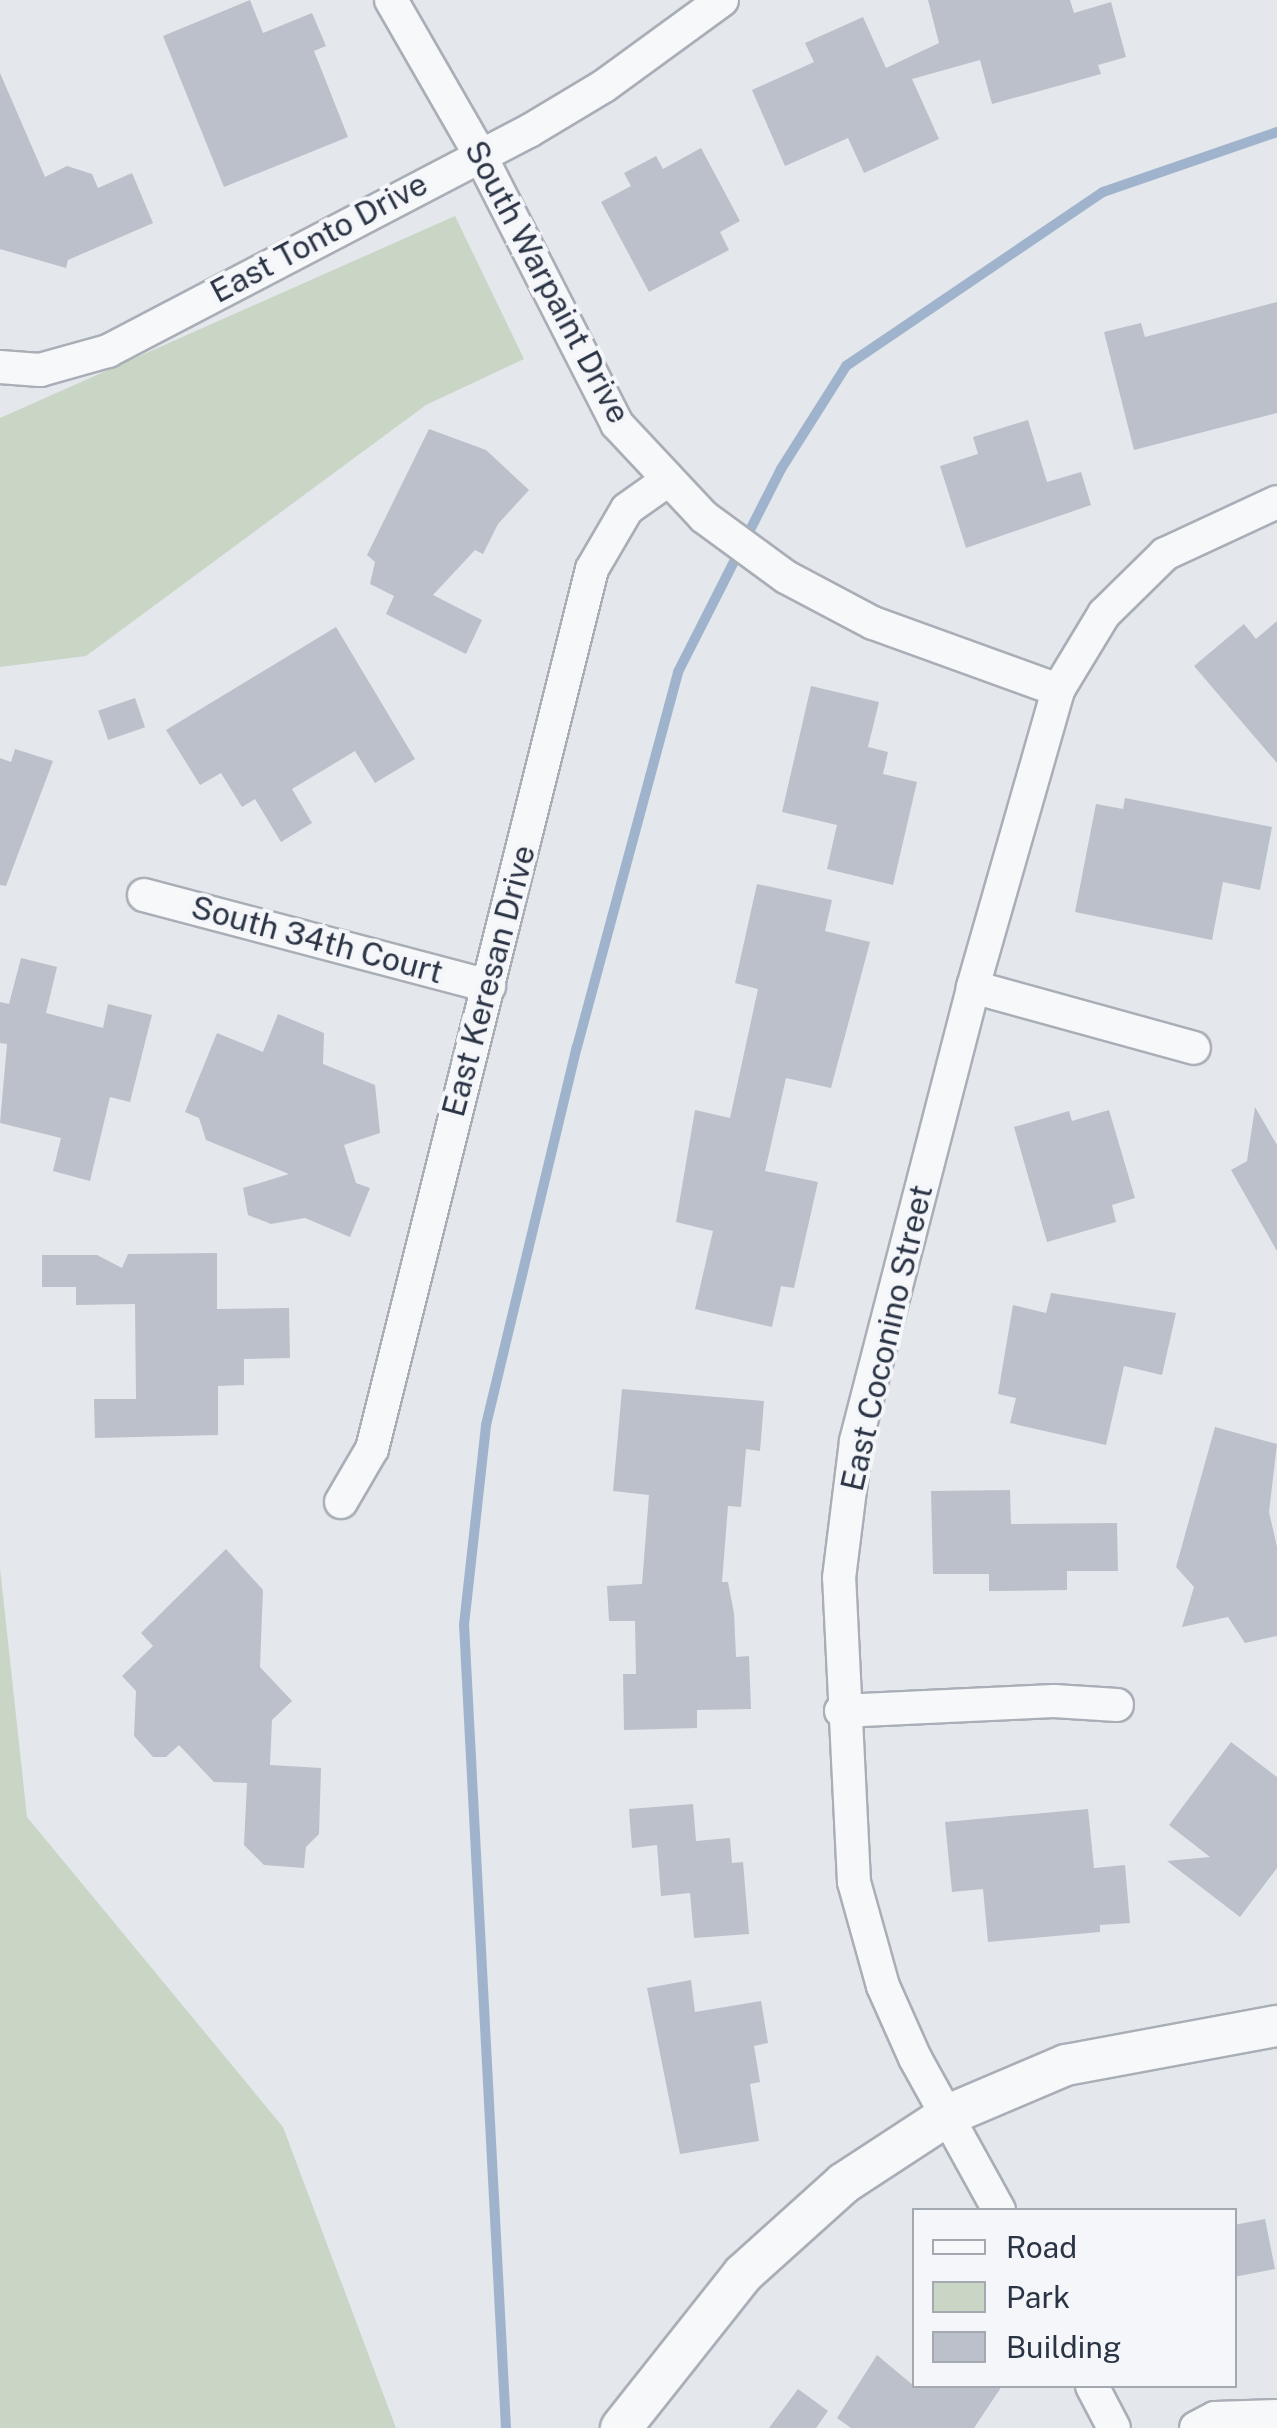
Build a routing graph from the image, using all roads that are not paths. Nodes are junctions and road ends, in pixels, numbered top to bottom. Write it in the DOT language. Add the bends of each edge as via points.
graph roads {
  1 [pos="391,0"];
  2 [pos="722,0"];
  3 [pos="480,155"];
  4 [pos="0,367"];
  5 [pos="668,480"];
  6 [pos="1277,502"];
  7 [pos="1058,690"];
  8 [pos="144,895"];
  9 [pos="488,986"];
  10 [pos="973,987"];
  11 [pos="1194,1048"];
  12 [pos="341,1502"];
  13 [pos="1117,1705"];
  14 [pos="841,1711"];
  15 [pos="1277,2026"];
  16 [pos="948,2115"];
  17 [pos="998,2208"];
  18 [pos="1093,2388"];
  19 [pos="1277,2416"];
  20 [pos="620,2428"];
  21 [pos="1114,2428"];
  22 [pos="1196,2428"];
  1 -- 3 [label="street, South Warpaint Drive"];
  2 -- 3 [label="street, East Tonto Drive" via="604,86"];
  3 -- 4 [label="street, East Tonto Drive" via="108,352 40,370"];
  3 -- 5 [label="street, South Warpaint Drive" via="617,424"];
  5 -- 7 [label="street, South Warpaint Drive" via="704,518 786,577 874,623"];
  5 -- 9 [label="street, East Keresan Drive" via="627,509 592,569"];
  6 -- 7 [label="street, East Coconino Street" via="1166,554 1104,614"];
  7 -- 10 [label="street, East Coconino Street"];
  8 -- 9 [label="street, South 34th Court"];
  9 -- 12 [label="street, East Keresan Drive" via="421,1231 372,1450"];
  10 -- 11 [label="street"];
  10 -- 14 [label="street, East Coconino Street" via="856,1442 839,1578"];
  13 -- 14 [label="street" via="1054,1701"];
  14 -- 16 [label="street, East Coconino Street" via="854,1882 883,1986"];
  15 -- 16 [label="street" via="1066,2065"];
  16 -- 17 [label="street, East Coconino Street"];
  16 -- 20 [label="street" via="844,2183 743,2274"];
  18 -- 21 [label="street"];
  19 -- 22 [label="street" via="1214,2418"];
}
